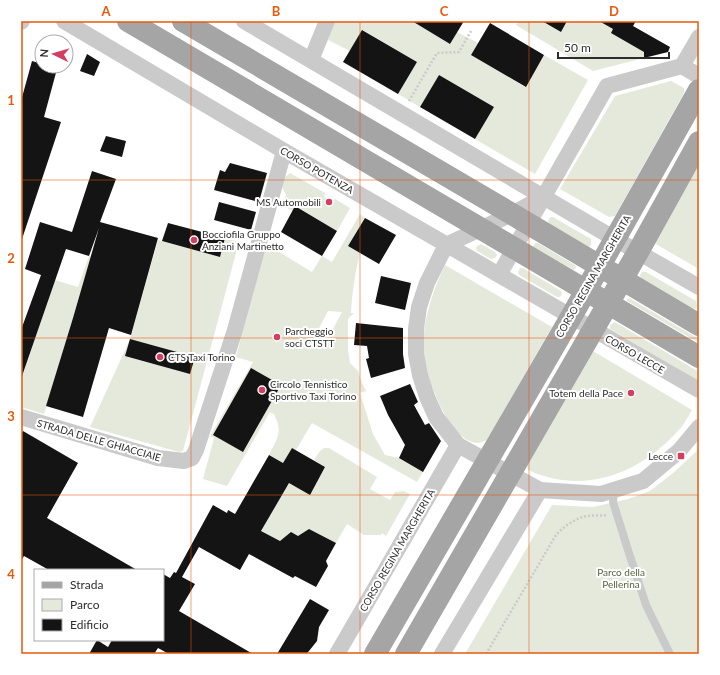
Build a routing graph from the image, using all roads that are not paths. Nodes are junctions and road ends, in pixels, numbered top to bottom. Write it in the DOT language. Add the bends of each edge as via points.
graph roads {
  1 [pos="64,21"];
  2 [pos="128,21"];
  3 [pos="183,21"];
  4 [pos="244,21"];
  5 [pos="327,21"];
  6 [pos="699,37"];
  7 [pos="312,60"];
  8 [pos="682,66"];
  9 [pos="699,76"];
  10 [pos="699,90"];
  11 [pos="699,142"];
  12 [pos="284,151"];
  13 [pos="543,197"];
  14 [pos="519,219"];
  15 [pos="479,228"];
  16 [pos="615,239"];
  17 [pos="446,245"];
  18 [pos="514,249"];
  19 [pos="638,252"];
  20 [pos="599,266"];
  21 [pos="499,275"];
  22 [pos="622,280"];
  23 [pos="699,287"];
  24 [pos="585,290"];
  25 [pos="608,304"];
  26 [pos="571,317"];
  27 [pos="699,325"];
  28 [pos="592,330"];
  29 [pos="699,357"];
  30 [pos="699,390"];
  31 [pos="21,417"];
  32 [pos="699,428"];
  33 [pos="458,445"];
  34 [pos="487,462"];
  35 [pos="509,474"];
  36 [pos="540,490"];
  37 [pos="614,490"];
  38 [pos="337,654"];
  39 [pos="375,654"];
  40 [pos="406,654"];
  41 [pos="442,654"];
  42 [pos="670,654"];
  1 -- 12 [label="street, CORSO POTENZA"];
  2 -- 15 [label="main road"];
  3 -- 14 [label="main road"];
  4 -- 7 [label="street"];
  5 -- 7 [label="street"];
  6 -- 8 [label="street"];
  7 -- 13 [label="street"];
  8 -- 9 [label="street"];
  8 -- 13 [label="street" via="607,86"];
  10 -- 16 [label="main road, CORSO REGINA MARGHERITA"];
  11 -- 19 [label="main road"];
  12 -- 17 [label="street, CORSO POTENZA"];
  12 -- 31 [label="street, STRADA DELLE GHIACCIAIE" via="235,330 192,458 184,462 158,458"];
  13 -- 14 [label="street"];
  13 -- 16 [label="street"];
  14 -- 15 [label="street"];
  14 -- 18 [label="street"];
  14 -- 20 [label="main road"];
  15 -- 17 [label="street"];
  15 -- 18 [label="main road"];
  16 -- 19 [label="street"];
  16 -- 20 [label="main road, CORSO REGINA MARGHERITA"];
  17 -- 21 [label="street, CORSO POTENZA"];
  17 -- 33 [label="street" via="427,283 419,308 416,354 420,375 436,417"];
  18 -- 21 [label="street"];
  18 -- 24 [label="main road"];
  19 -- 22 [label="main road"];
  19 -- 23 [label="street"];
  20 -- 22 [label="main road"];
  20 -- 24 [label="main road, CORSO REGINA MARGHERITA"];
  21 -- 26 [label="street, CORSO POTENZA"];
  22 -- 25 [label="main road"];
  22 -- 27 [label="main road"];
  24 -- 25 [label="main road"];
  24 -- 26 [label="main road, CORSO REGINA MARGHERITA"];
  25 -- 28 [label="main road"];
  25 -- 29 [label="main road"];
  26 -- 28 [label="street, CORSO LECCE"];
  26 -- 34 [label="main road, CORSO REGINA MARGHERITA"];
  28 -- 30 [label="street, CORSO LECCE"];
  28 -- 35 [label="main road"];
  32 -- 37 [label="street" via="679,451 643,481"];
  33 -- 34 [label="street"];
  33 -- 38 [label="street, CORSO REGINA MARGHERITA"];
  34 -- 35 [label="street"];
  34 -- 39 [label="main road, CORSO REGINA MARGHERITA"];
  35 -- 36 [label="street"];
  35 -- 40 [label="main road"];
  36 -- 37 [label="street" via="601,494"];
  36 -- 41 [label="street"];
  37 -- 42 [label="lane" via="613,502 646,605"];
}
